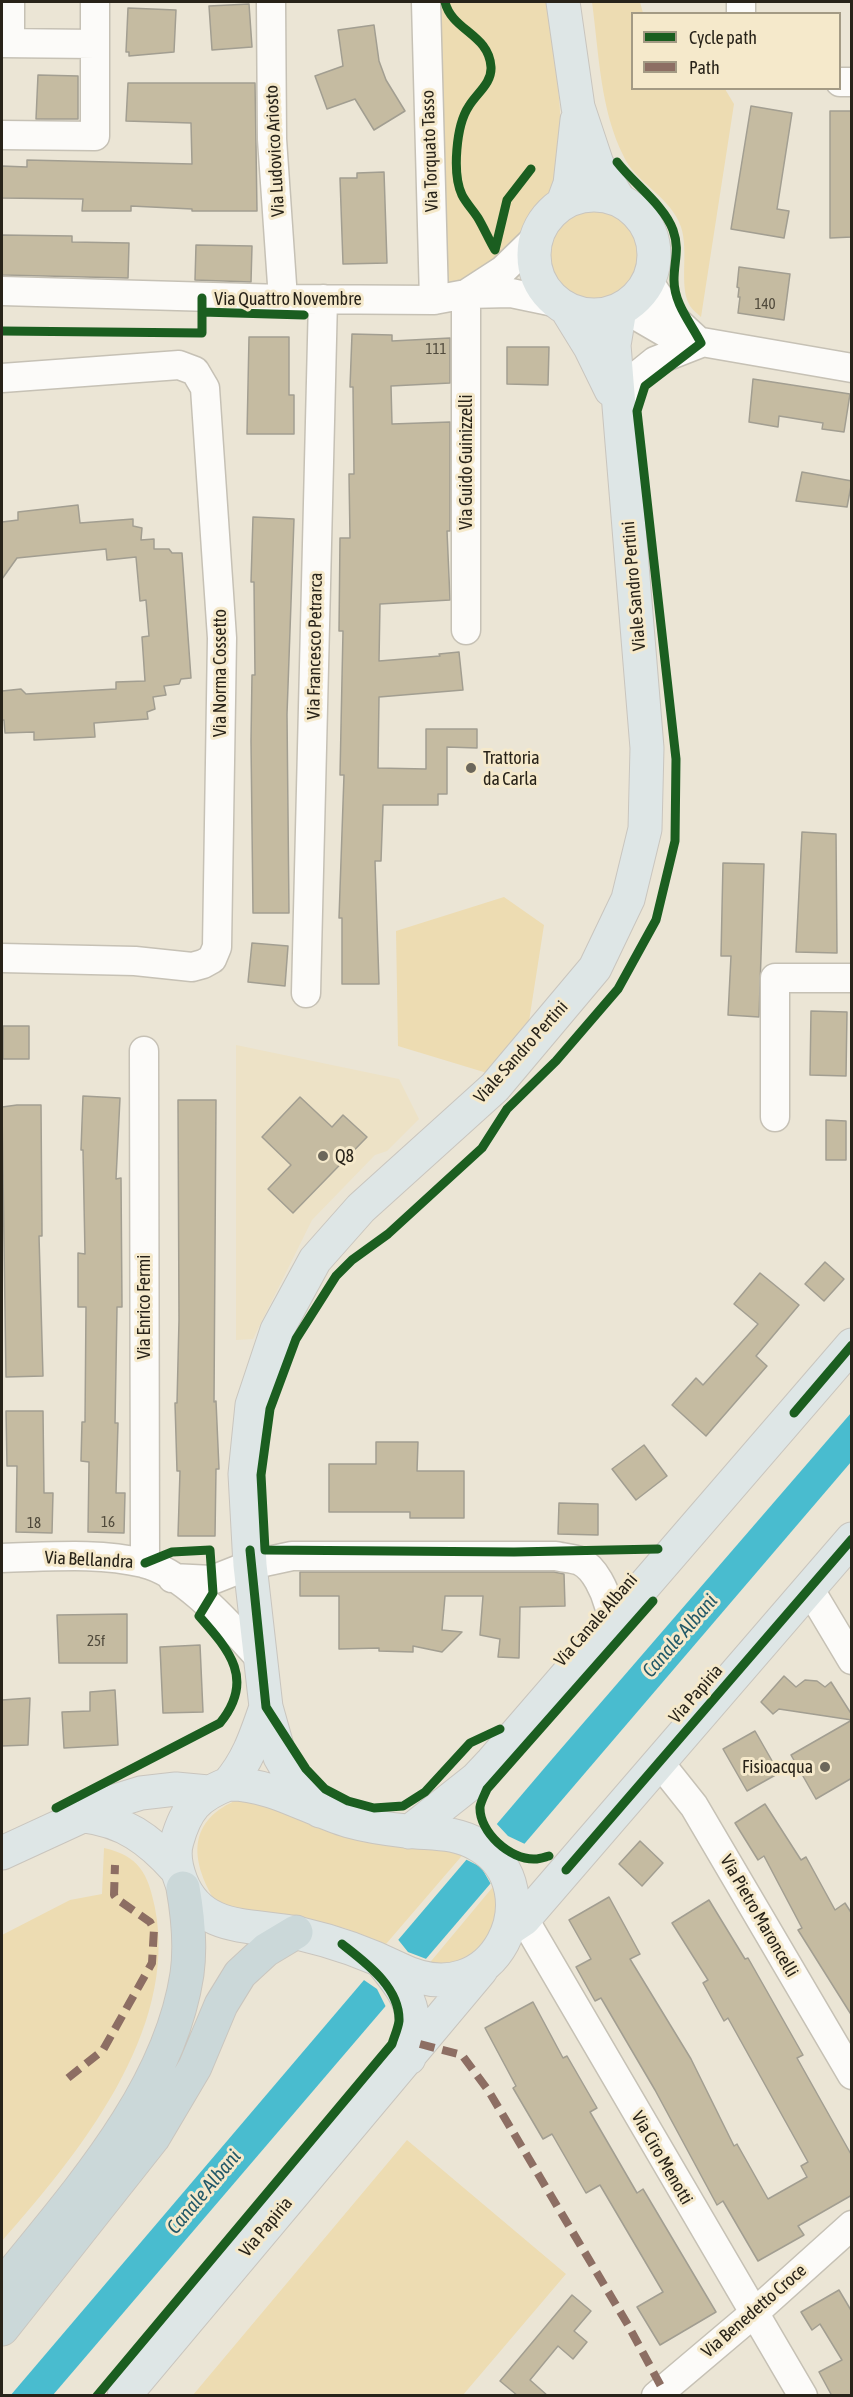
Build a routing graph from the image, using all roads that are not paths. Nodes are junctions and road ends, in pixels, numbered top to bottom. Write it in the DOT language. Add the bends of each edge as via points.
graph roads {
  1 [pos="10,2"];
  2 [pos="95,2"];
  3 [pos="271,2"];
  4 [pos="426,2"];
  5 [pos="563,2"];
  6 [pos="6,43"];
  7 [pos="95,44"];
  8 [pos="578,107"];
  9 [pos="2,135"];
  10 [pos="619,200"];
  11 [pos="562,203"];
  12 [pos="536,239"];
  13 [pos="648,280"];
  14 [pos="2,291"];
  15 [pos="466,294"];
  16 [pos="323,299"];
  17 [pos="283,300"];
  18 [pos="434,300"];
  19 [pos="562,306"];
  20 [pos="622,308"];
  21 [pos="701,343"];
  22 [pos="852,368"];
  23 [pos="2,378"];
  24 [pos="619,407"];
  25 [pos="466,630"];
  26 [pos="2,958"];
  27 [pos="852,978"];
  28 [pos="306,993"];
  29 [pos="144,1051"];
  30 [pos="775,1116"];
  31 [pos="852,1345"];
  32 [pos="794,1413"];
  33 [pos="852,1539"];
  34 [pos="2,1558"];
  35 [pos="145,1563"];
  36 [pos="250,1565"];
  37 [pos="172,1578"];
  38 [pos="808,1588"];
  39 [pos="609,1606"];
  40 [pos="259,1657"];
  41 [pos="852,1660"];
  42 [pos="266,1707"];
  43 [pos="492,1762"];
  44 [pos="659,1762"];
  45 [pos="218,1788"];
  46 [pos="321,1811"];
  47 [pos="84,1816"];
  48 [pos="409,1832"];
  49 [pos="2,1853"];
  50 [pos="180,1878"];
  51 [pos="516,1924"];
  52 [pos="296,1932"];
  53 [pos="381,1960"];
  54 [pos="481,1970"];
  55 [pos="409,2058"];
  56 [pos="852,2075"];
  57 [pos="852,2225"];
  58 [pos="2,2286"];
  59 [pos="753,2314"];
  60 [pos="2,2329"];
  61 [pos="124,2396"];
  62 [pos="656,2396"];
  63 [pos="803,2396"];
  1 -- 6 [label="street"];
  2 -- 7 [label="street"];
  3 -- 17 [label="street, Via Ludovico Ariosto" via="272,140"];
  4 -- 18 [label="street, Via Torquato Tasso"];
  5 -- 8 [label="main road, Viale Sandro Pertini"];
  6 -- 7 [label="street"];
  7 -- 9 [label="street" via="95,136"];
  8 -- 10 [label="main road, Viale Sandro Pertini" via="597,164"];
  8 -- 11 [label="main road, Viale Sandro Pertini" via="570,184"];
  10 -- 11 [label="main road" via="600,194"];
  10 -- 13 [label="main road, Viale Sandro Pertini" via="638,214 650,234 654,250"];
  11 -- 12 [label="main road, Viale Sandro Pertini" via="545,218"];
  12 -- 15 [label="street" via="503,270"];
  12 -- 19 [label="main road, Viale Sandro Pertini" via="537,275 546,291"];
  13 -- 20 [label="main road, Viale Sandro Pertini" via="638,296"];
  13 -- 21 [label="street" via="671,316"];
  14 -- 17 [label="street, Via Quattro Novembre"];
  15 -- 18 [label="street, Via Quattro Novembre"];
  15 -- 19 [label="street" via="511,293"];
  15 -- 25 [label="street, Via Guido Guinizzelli"];
  16 -- 17 [label="street, Via Quattro Novembre"];
  16 -- 18 [label="street, Via Quattro Novembre"];
  16 -- 28 [label="street, Via Francesco Petrarca"];
  19 -- 20 [label="main road" via="583,314"];
  19 -- 24 [label="main road, Viale Sandro Pertini" via="590,347"];
  20 -- 21 [label="street" via="672,337"];
  20 -- 24 [label="main road, Viale Sandro Pertini" via="614,345"];
  21 -- 22 [label="street"];
  21 -- 24 [label="street" via="655,361 634,378"];
  23 -- 26 [label="street, Via Norma Cossetto" via="179,365 195,371 205,388 222,638 217,947 212,958 192,967 135,961"];
  24 -- 36 [label="main road, Viale Sandro Pertini" via="647,748 645,829 628,899 596,968 515,1064 495,1087 361,1208 315,1260 277,1330 252,1405 245,1474"];
  27 -- 30 [label="street" via="775,978"];
  29 -- 35 [label="street, Via Enrico Fermi"];
  31 -- 32 [label="main road, Via Canale Albani"];
  32 -- 39 [label="street, Via Canale Albani" via="764,1429"];
  32 -- 43 [label="main road, Via Canale Albani"];
  33 -- 38 [label="main road, Via Papiria"];
  34 -- 35 [label="street, Via Bellandra" via="89,1557"];
  35 -- 37 [label="street, Via Bellandra"];
  36 -- 37 [label="street, Via Bellandra" via="212,1580"];
  36 -- 39 [label="street, Via Bellandra" via="292,1556 556,1556 580,1561 605,1593"];
  36 -- 40 [label="main road, Viale Sandro Pertini"];
  37 -- 40 [label="street, Via Bellandra" via="208,1603"];
  38 -- 41 [label="street"];
  38 -- 44 [label="main road, Via Papiria"];
  39 -- 43 [label="street, Via Canale Albani" via="500,1729 491,1747"];
  40 -- 42 [label="main road, Viale Sandro Pertini"];
  42 -- 45 [label="main road, Viale Sandro Pertini" via="242,1768"];
  42 -- 46 [label="main road, Viale Sandro Pertini" via="280,1757"];
  43 -- 48 [label="main road, Via Canale Albani"];
  44 -- 51 [label="main road, Via Papiria"];
  44 -- 56 [label="street, Via Pietro Maroncelli" via="694,1806"];
  45 -- 46 [label="main road" via="244,1784"];
  45 -- 47 [label="main road" via="141,1793"];
  45 -- 50 [label="main road, Viale Sandro Pertini" via="192,1805 181,1827 175,1846"];
  46 -- 48 [label="main road" via="370,1826"];
  47 -- 49 [label="main road"];
  47 -- 50 [label="main road" via="128,1827 157,1848"];
  48 -- 51 [label="main road" via="440,1831 483,1847 503,1868 511,1888"];
  50 -- 52 [label="main road" via="202,1911 221,1920 253,1929"];
  50 -- 58 [label="highway" via="189,1925 187,1974 164,2052 95,2169"];
  51 -- 54 [label="main road, Via Papiria"];
  51 -- 59 [label="street, Via Ciro Menotti"];
  52 -- 53 [label="main road"];
  52 -- 60 [label="highway" via="266,1950 240,1974 221,2005 195,2067 153,2138"];
  53 -- 54 [label="main road" via="428,1980 461,1979"];
  53 -- 55 [label="main road" via="405,1991 415,2022"];
  54 -- 55 [label="main road, Via Papiria"];
  55 -- 61 [label="main road, Via Papiria"];
  57 -- 59 [label="street, Via Benedetto Croce"];
  59 -- 62 [label="street, Via Benedetto Croce"];
  59 -- 63 [label="street, Via Ciro Menotti"];
}
